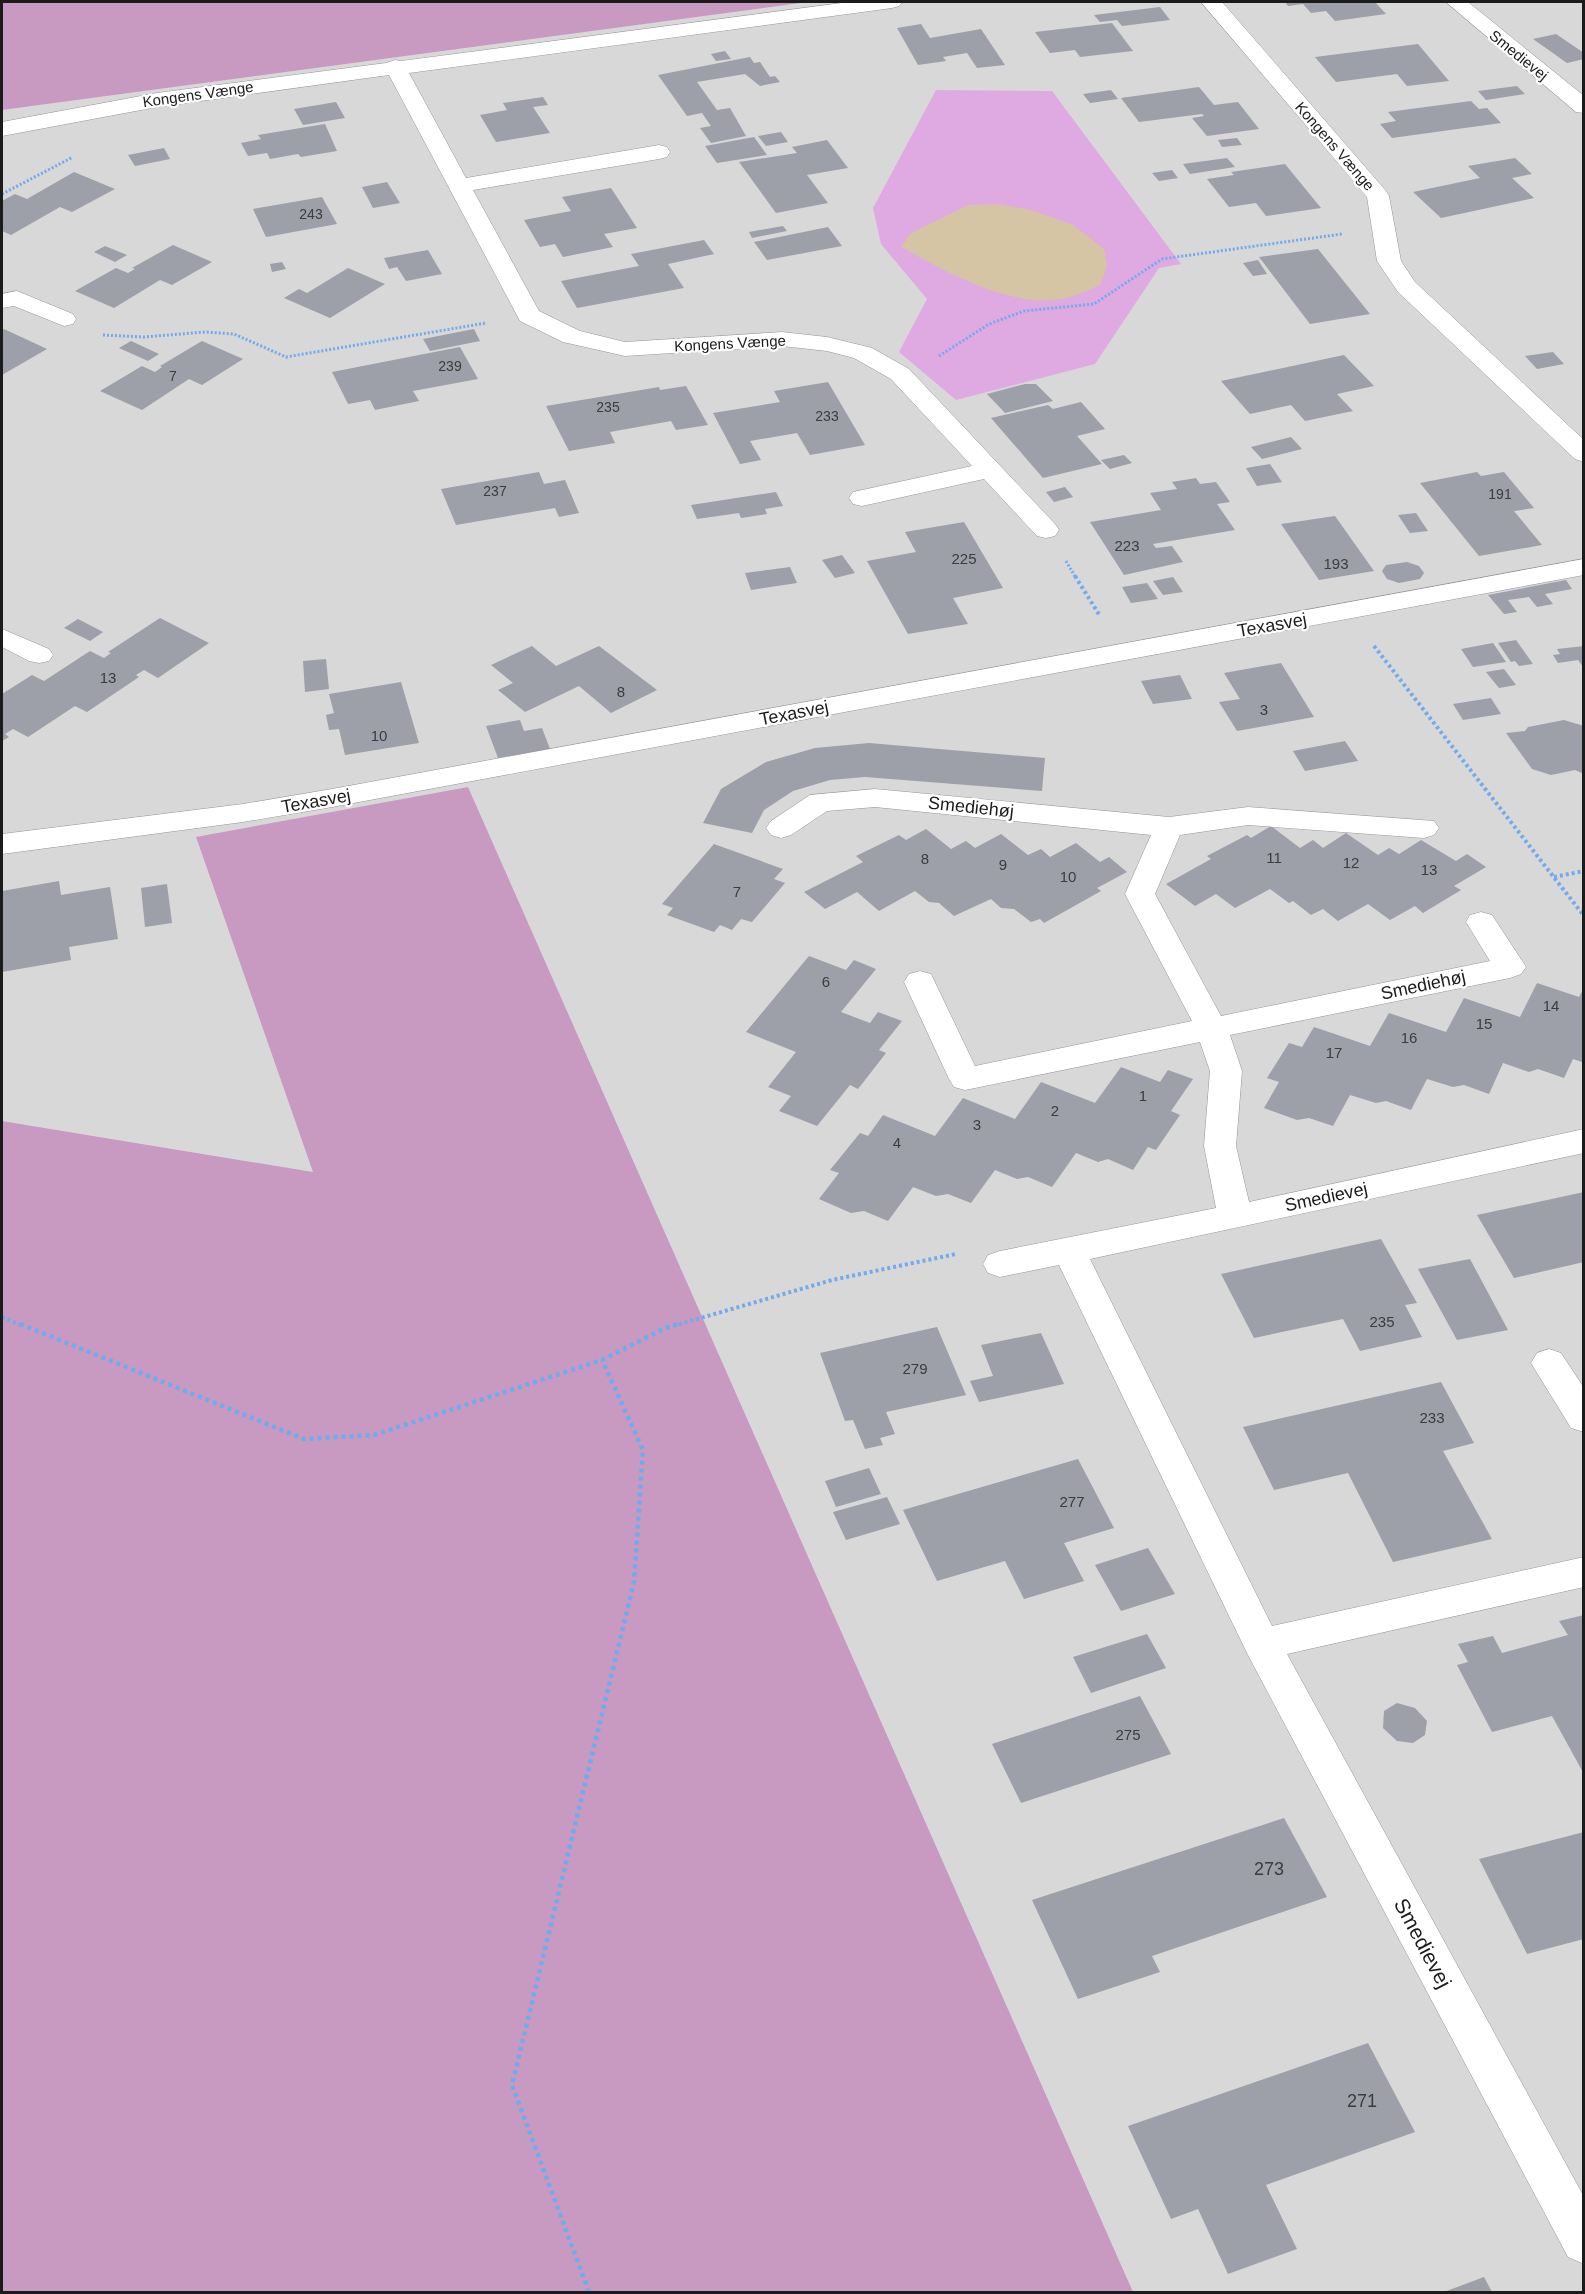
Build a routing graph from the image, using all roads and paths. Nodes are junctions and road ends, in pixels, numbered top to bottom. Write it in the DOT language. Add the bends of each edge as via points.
graph roads {
  1 [pos="892,2"];
  2 [pos="1211,2"];
  3 [pos="1456,2"];
  4 [pos="395,66"];
  5 [pos="1584,107"];
  6 [pos="2,129"];
  7 [pos="659,152"];
  8 [pos="458,186"];
  9 [pos="1383,228"];
  10 [pos="2,301"];
  11 [pos="529,316"];
  12 [pos="64,319"];
  13 [pos="900,374"];
  14 [pos="1584,454"];
  15 [pos="990,470"];
  16 [pos="861,498"];
  17 [pos="1046,530"];
  18 [pos="1584,567"];
  19 [pos="1347,611"];
  20 [pos="2,637"];
  21 [pos="1123,652"];
  22 [pos="39,656"];
  23 [pos="1169,827"];
  24 [pos="781,828"];
  25 [pos="1424,828"];
  26 [pos="2,844"];
  27 [pos="1584,871"];
  28 [pos="1554,877"];
  29 [pos="1584,916"];
  30 [pos="1481,922"];
  31 [pos="920,982"];
  32 [pos="1212,1029"];
  33 [pos="1584,1141"];
  34 [pos="1235,1217"];
  35 [pos="1069,1251"];
  36 [pos="1000,1264"];
  37 [pos="2,1317"];
  38 [pos="602,1360"];
  39 [pos="1549,1364"];
  40 [pos="1584,1418"];
  41 [pos="1584,1572"];
  42 [pos="1262,1644"];
  43 [pos="1584,2242"];
  44 [pos="589,2292"];
  1 -- 4 [label="street, Kongens Vænge"];
  2 -- 9 [label="street, Kongens Vænge" via="1378,196"];
  3 -- 5 [label="street, Smedievej"];
  4 -- 6 [label="street, Kongens Vænge" via="157,99"];
  4 -- 8 [label="street"];
  7 -- 8 [label="street"];
  8 -- 11 [label="street"];
  9 -- 13 [label="path" via="1162,260 1094,304 1024,311 989,324 928,363"];
  9 -- 14 [label="street, Kongens Vænge" via="1389,261 1406,287"];
  10 -- 12 [label="street" via="17,298"];
  11 -- 12 [label="path" via="286,357 234,334 205,332 144,338 87,334 67,327"];
  11 -- 13 [label="street, Kongens Vænge" via="572,337 625,349 782,339 827,344 863,354"];
  13 -- 15 [label="street, Kongens Vænge"];
  15 -- 16 [label="street"];
  15 -- 17 [label="street, Kongens Vænge"];
  17 -- 21 [label="path"];
  18 -- 19 [label="street, Texasvej"];
  19 -- 21 [label="street, Texasvej"];
  19 -- 28 [label="path"];
  20 -- 22 [label="street"];
  21 -- 26 [label="street, Texasvej" via="332,798"];
  23 -- 24 [label="street, Smediehøj" via="876,798 820,802"];
  23 -- 25 [label="street, Smediehøj" via="1248,816"];
  23 -- 32 [label="street" via="1140,894"];
  27 -- 28 [label="path"];
  28 -- 29 [label="path"];
  30 -- 32 [label="street, Smediehøj" via="1510,967"];
  31 -- 32 [label="street, Smediehøj" via="965,1079"];
  32 -- 34 [label="street" via="1226,1071 1220,1146"];
  33 -- 34 [label="street, Smedievej"];
  34 -- 35 [label="street, Smedievej"];
  35 -- 36 [label="street, Smedievej"];
  35 -- 42 [label="street, Smedievej"];
  36 -- 38 [label="path" via="964,1253 832,1280 665,1328"];
  37 -- 38 [label="path" via="304,1438 374,1435"];
  38 -- 44 [label="path" via="643,1450 634,1582 512,2085"];
  39 -- 40 [label="street"];
  41 -- 42 [label="street"];
  42 -- 43 [label="street, Smedievej"];
}
